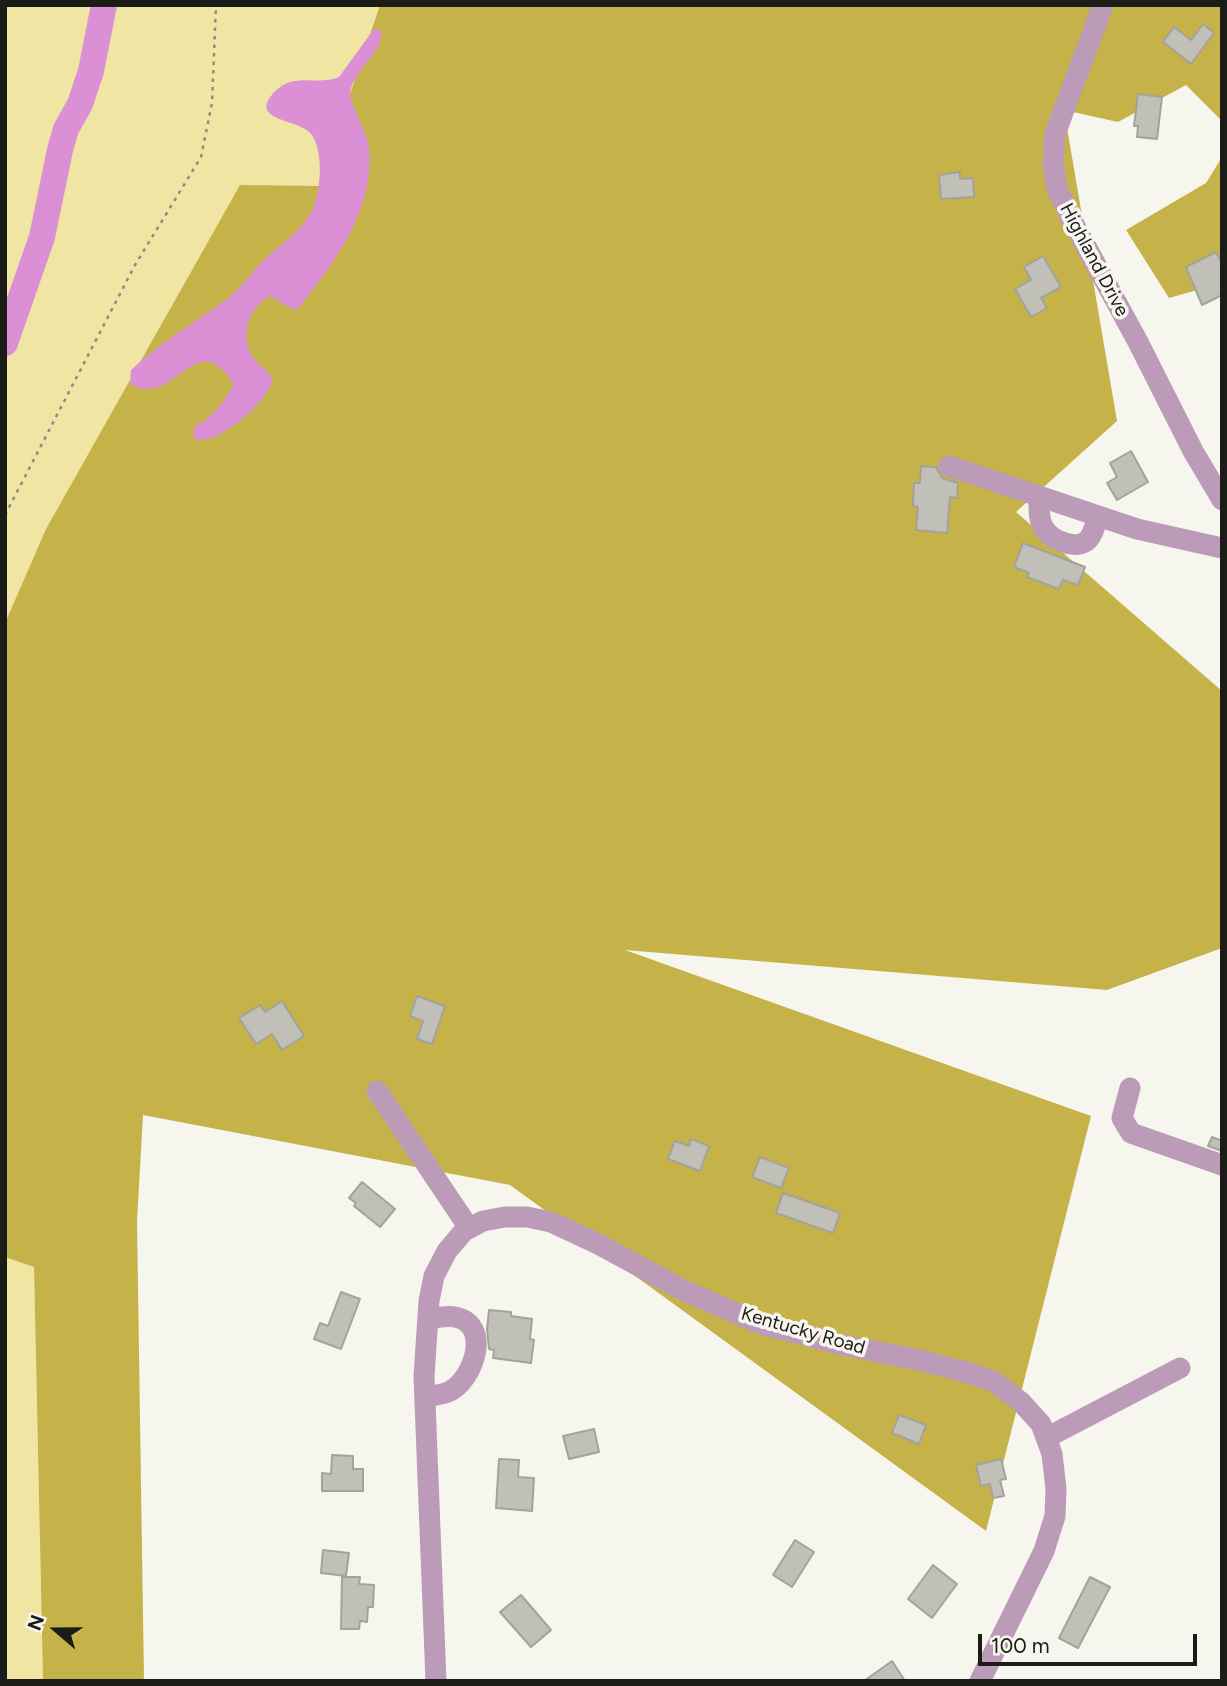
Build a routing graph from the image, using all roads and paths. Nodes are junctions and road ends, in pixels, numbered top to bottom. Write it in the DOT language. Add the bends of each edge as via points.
graph roads {
  1 [pos="216,5"];
  2 [pos="1103,5"];
  3 [pos="949,466"];
  4 [pos="1039,497"];
  5 [pos="1222,500"];
  6 [pos="5,515"];
  7 [pos="1098,517"];
  8 [pos="1222,548"];
  9 [pos="1130,1088"];
  10 [pos="377,1091"];
  11 [pos="1222,1165"];
  12 [pos="469,1228"];
  13 [pos="428,1318"];
  14 [pos="1180,1367"];
  15 [pos="425,1397"];
  16 [pos="1046,1438"];
  17 [pos="436,1681"];
  18 [pos="980,1681"];
  1 -- 6 [label="path" via="212,103 201,157 135,265"];
  2 -- 5 [label="street, Highland Drive" via="1055,134 1053,164 1058,188"];
  3 -- 4 [label="street"];
  4 -- 7 [label="street"];
  4 -- 7 [label="street" via="1044,530 1055,539 1085,542"];
  7 -- 8 [label="street"];
  9 -- 11 [label="street" via="1122,1118 1131,1133"];
  10 -- 12 [label="street"];
  12 -- 13 [label="street" via="447,1251 434,1276"];
  12 -- 16 [label="street, Kentucky Road" via="505,1217 551,1222 685,1291 761,1324 995,1382 1041,1423"];
  13 -- 15 [label="street"];
  13 -- 15 [label="street" via="454,1316 467,1321 477,1340 462,1382 450,1392"];
  14 -- 16 [label="street"];
  15 -- 17 [label="street"];
  16 -- 18 [label="street, Kentucky Road" via="1052,1454 1055,1516 1044,1551"];
}
